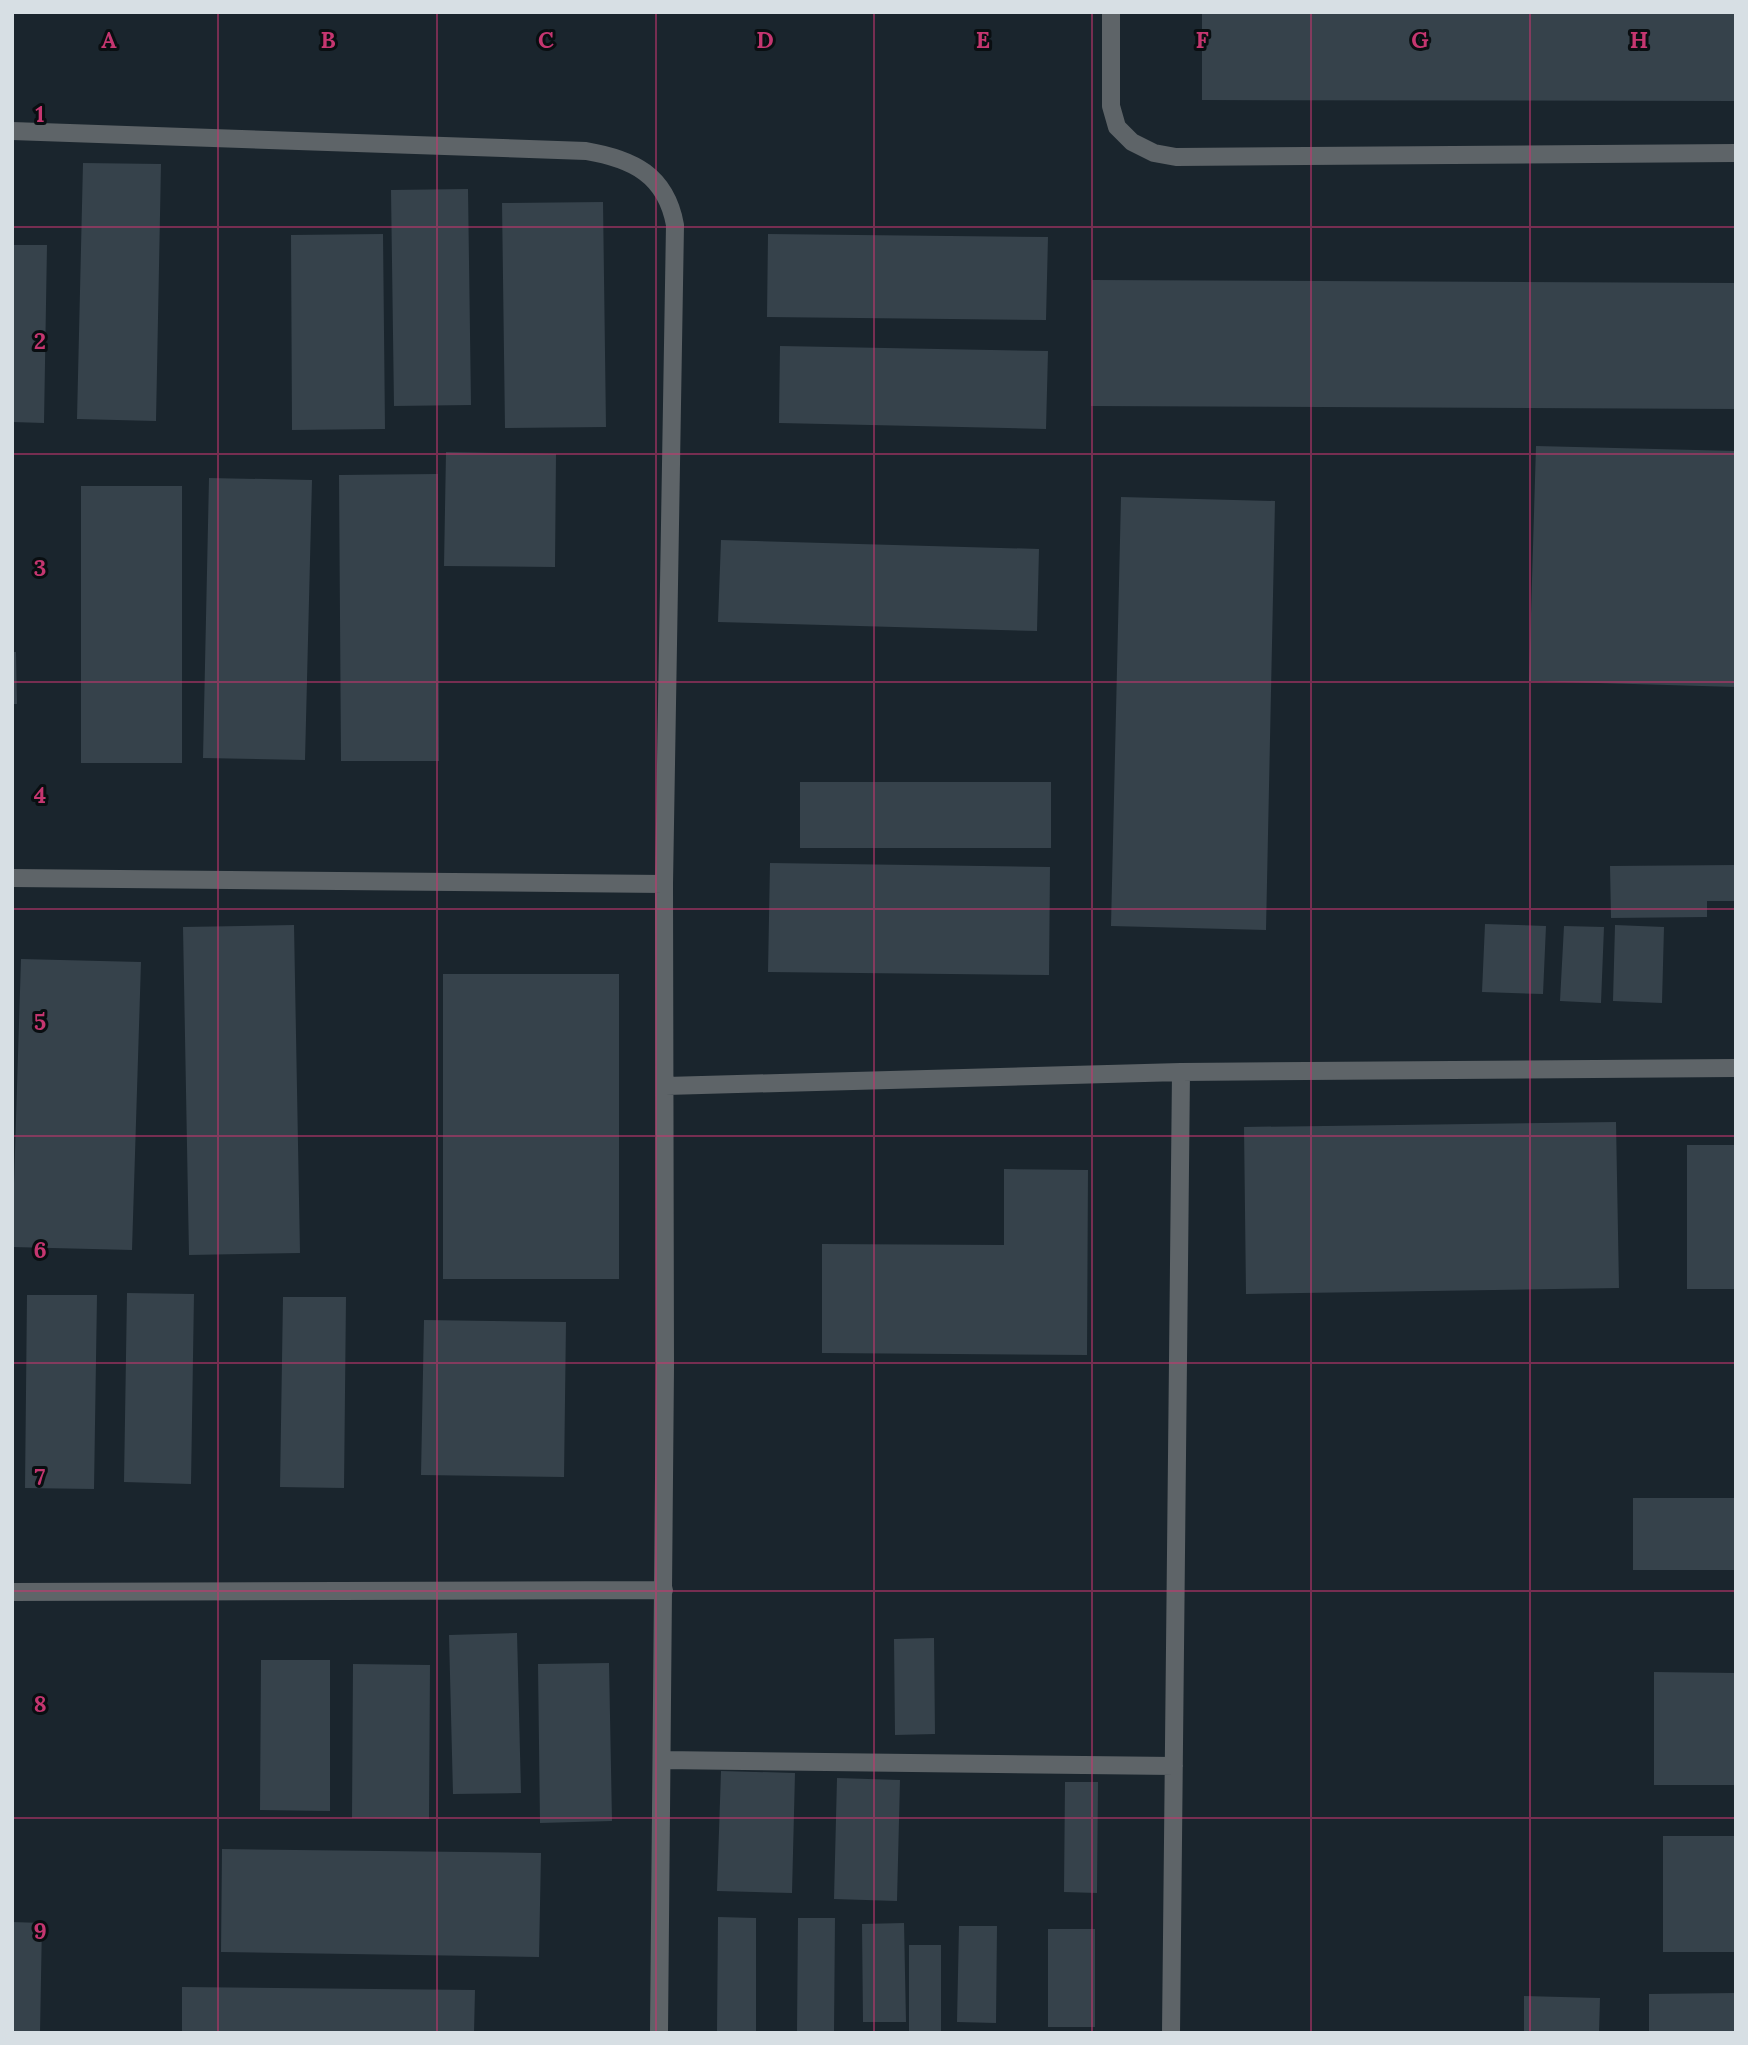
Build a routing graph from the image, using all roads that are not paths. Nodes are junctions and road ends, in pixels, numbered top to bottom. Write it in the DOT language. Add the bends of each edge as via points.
graph roads {
  1 [pos="1111,12"];
  2 [pos="12,131"];
  3 [pos="1736,153"];
  4 [pos="12,878"];
  5 [pos="664,884"];
  6 [pos="1736,1068"];
  7 [pos="1181,1072"];
  8 [pos="666,1086"];
  9 [pos="664,1590"];
  10 [pos="12,1592"];
  11 [pos="662,1760"];
  12 [pos="1174,1766"];
  13 [pos="659,2033"];
  14 [pos="1171,2033"];
  1 -- 3 [label="street" via="1111,107 1117,127 1132,142 1154,153 1176,157"];
  2 -- 5 [label="street" via="586,151 612,155 658,182 675,225"];
  4 -- 5 [label="street"];
  5 -- 8 [label="street"];
  6 -- 7 [label="street"];
  7 -- 8 [label="street"];
  7 -- 12 [label="street"];
  8 -- 9 [label="street"];
  9 -- 10 [label="street"];
  9 -- 11 [label="street"];
  11 -- 12 [label="street"];
  11 -- 13 [label="street"];
  12 -- 14 [label="street"];
}
